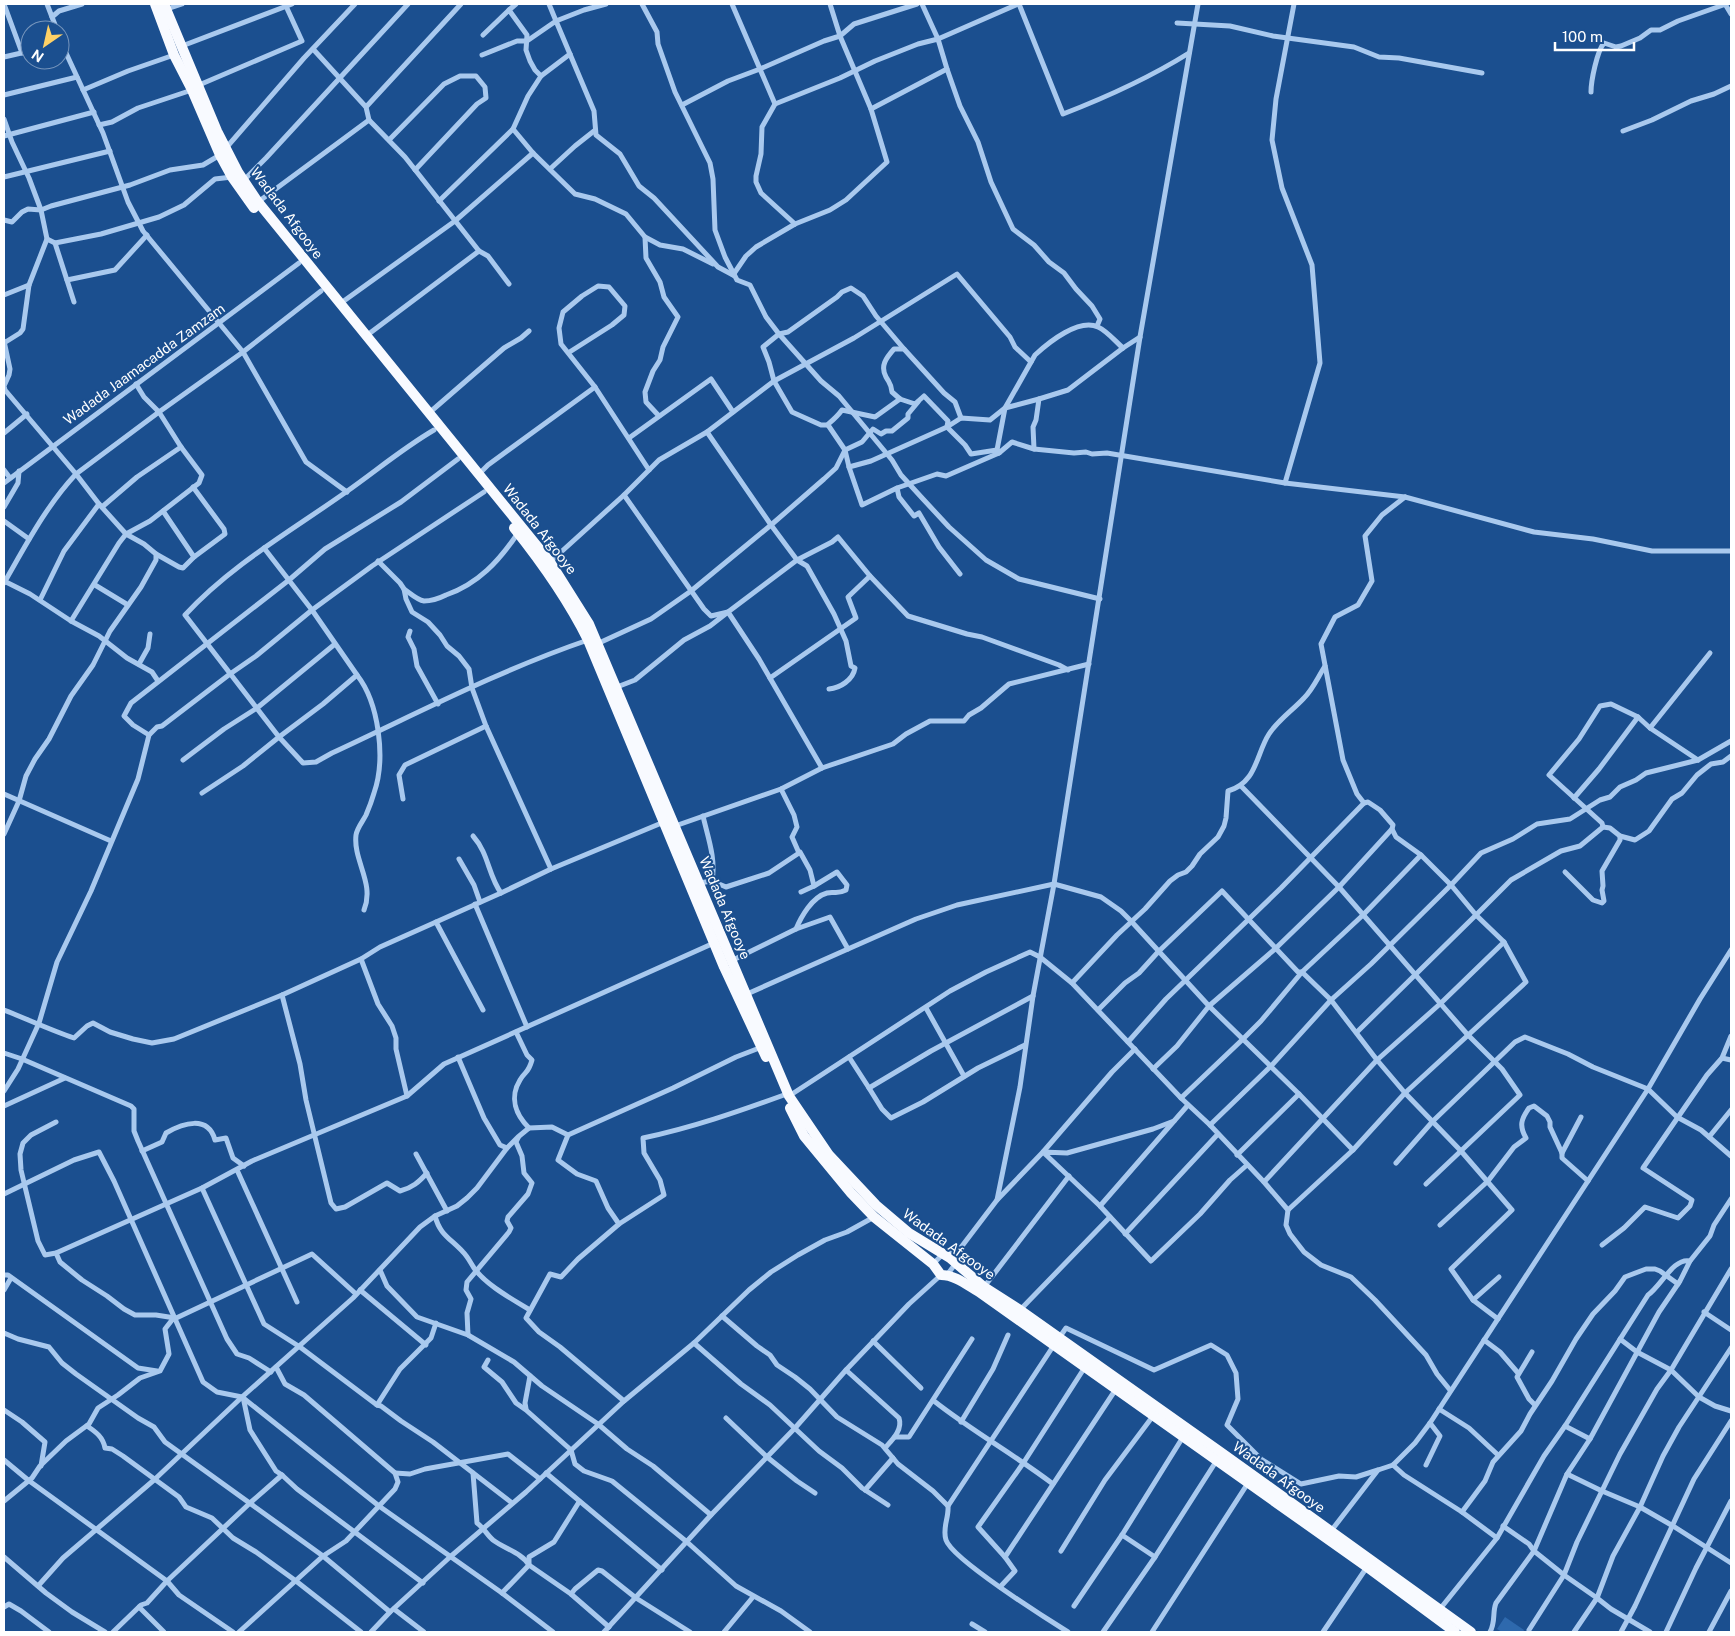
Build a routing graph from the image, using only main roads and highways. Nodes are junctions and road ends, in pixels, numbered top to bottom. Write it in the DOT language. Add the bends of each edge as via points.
graph roads {
  1 [pos="155,4"];
  2 [pos="166,6"];
  3 [pos="195,88"];
  4 [pos="223,152"];
  5 [pos="593,642"];
  6 [pos="786,1096"];
  7 [pos="1056,1341"];
  8 [pos="1455,1632"];
  9 [pos="1471,1632"];
  1 -- 3 [label="highway, Wadada Afgooye" via="174,55"];
  2 -- 3 [label="highway, Wadada Afgooye"];
  3 -- 4 [label="highway, Wadada Afgooye"];
  4 -- 5 [label="highway, Wadada Afgooye" via="232,177 253,206 518,533 546,569"];
  4 -- 5 [label="highway, Wadada Afgooye" via="258,202 550,562 576,601"];
  5 -- 6 [label="highway, Wadada Afgooye" via="714,942"];
  5 -- 6 [label="highway, Wadada Afgooye" via="617,687 747,994"];
  6 -- 7 [label="highway, Wadada Afgooye" via="829,1155 876,1205 909,1234 956,1262"];
  6 -- 7 [label="highway, Wadada Afgooye" via="804,1136 874,1217 944,1275 959,1280"];
  7 -- 8 [label="highway, Wadada Afgooye" via="1085,1367"];
  7 -- 9 [label="highway, Wadada Afgooye"];
}
